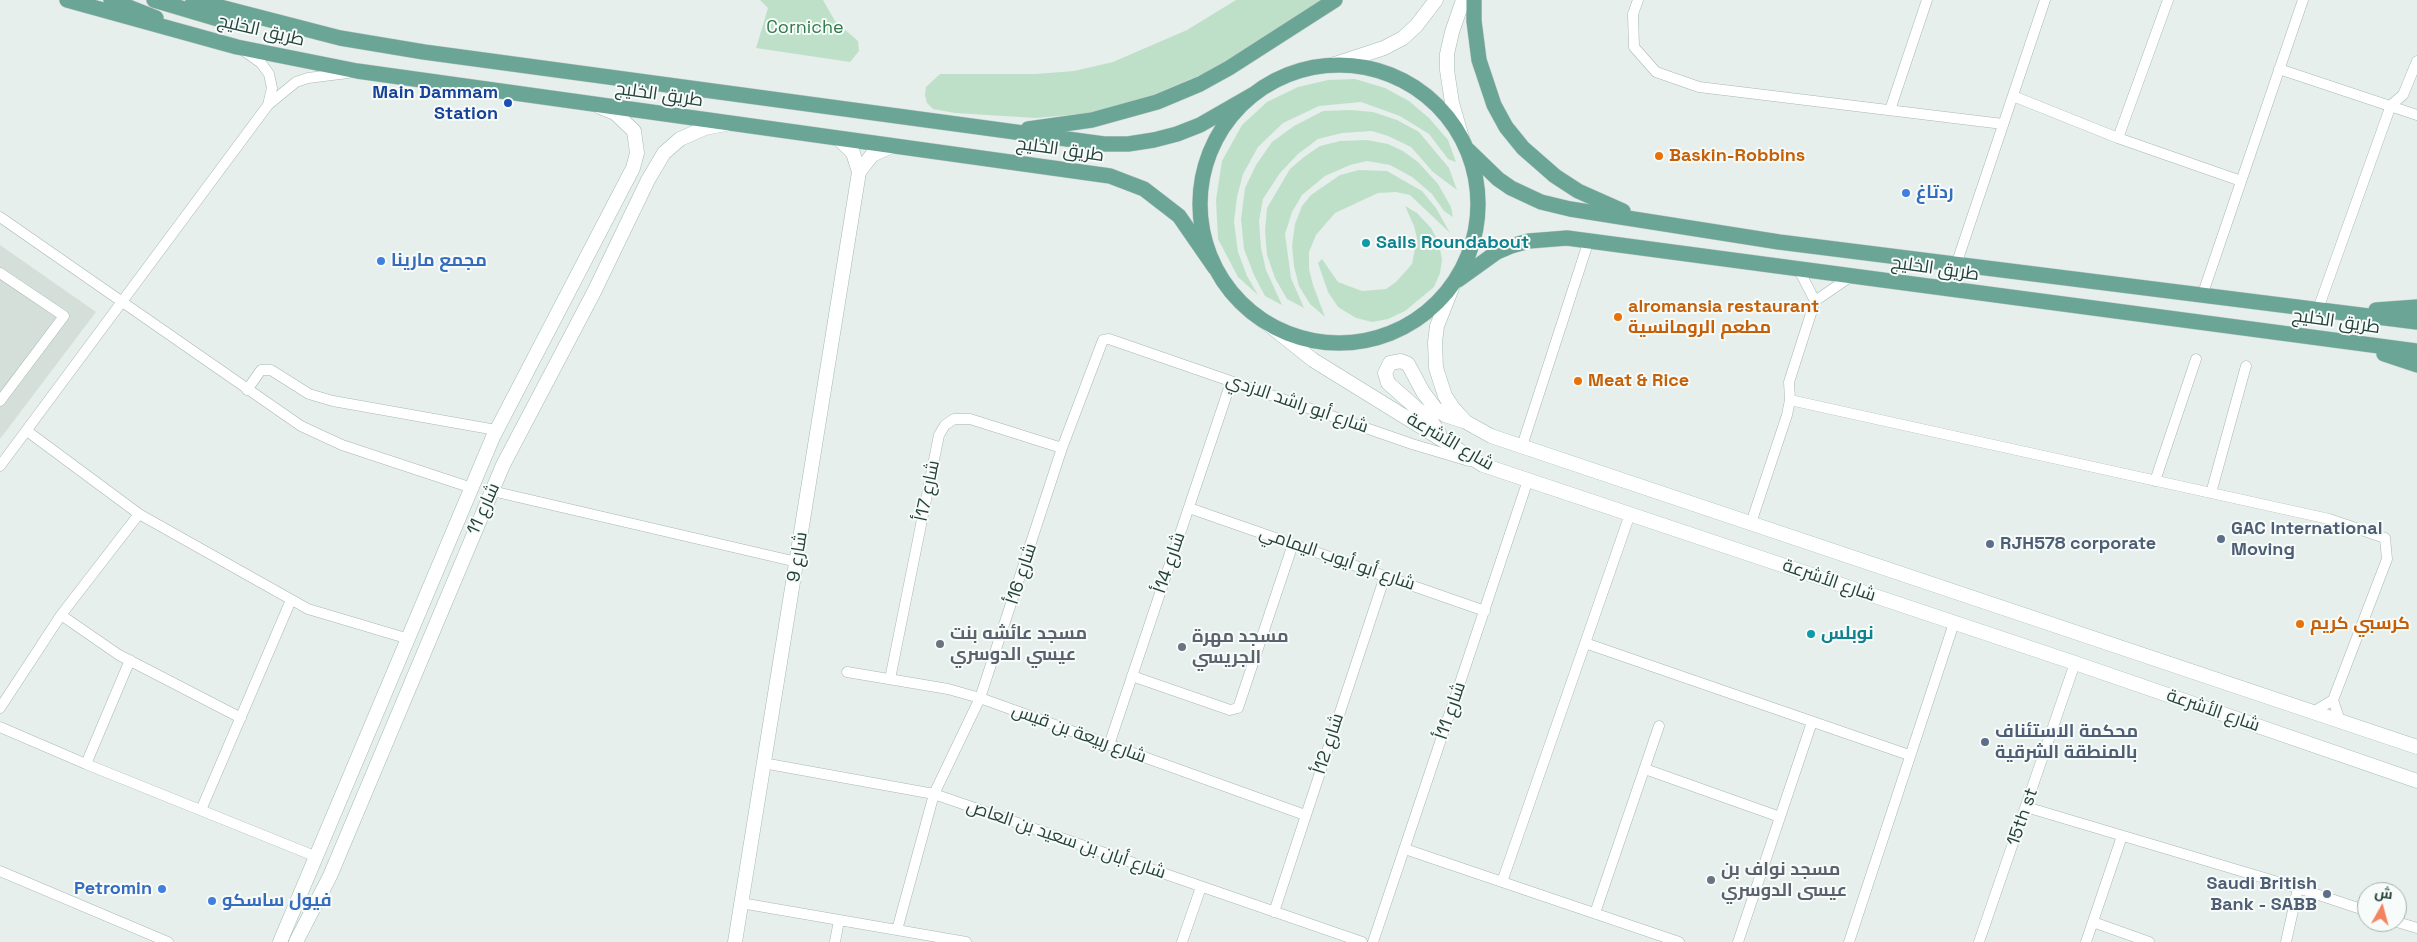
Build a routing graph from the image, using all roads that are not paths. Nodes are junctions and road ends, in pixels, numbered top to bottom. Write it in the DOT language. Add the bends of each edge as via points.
graph roads {
  1 [pos="67,0"];
  2 [pos="111,0"];
  3 [pos="154,0"];
  4 [pos="193,0"];
  5 [pos="1336,0"];
  6 [pos="1436,0"];
  7 [pos="1463,0"];
  8 [pos="1474,0"];
  9 [pos="1638,0"];
  10 [pos="1926,0"];
  11 [pos="2045,0"];
  12 [pos="2168,0"];
  13 [pos="2303,0"];
  14 [pos="198,36"];
  15 [pos="340,38"];
  16 [pos="237,47"];
  17 [pos="2417,61"];
  18 [pos="1335,64"];
  19 [pos="2279,69"];
  20 [pos="357,72"];
  21 [pos="1254,94"];
  22 [pos="2013,96"];
  23 [pos="2391,105"];
  24 [pos="268,106"];
  25 [pos="597,106"];
  26 [pos="1890,110"];
  27 [pos="2417,115"];
  28 [pos="728,124"];
  29 [pos="2003,124"];
  30 [pos="997,131"];
  31 [pos="2118,138"];
  32 [pos="839,139"];
  33 [pos="892,146"];
  34 [pos="1466,146"];
  35 [pos="859,172"];
  36 [pos="2241,181"];
  37 [pos="0,217"];
  38 [pos="1638,218"];
  39 [pos="1589,240"];
  40 [pos="1956,265"];
  41 [pos="1215,268"];
  42 [pos="1799,270"];
  43 [pos="0,273"];
  44 [pos="1850,277"];
  45 [pos="575,282"];
  46 [pos="1455,284"];
  47 [pos="594,292"];
  48 [pos="2202,296"];
  49 [pos="1815,301"];
  50 [pos="123,303"];
  51 [pos="2417,307"];
  52 [pos="2318,309"];
  53 [pos="2337,311"];
  54 [pos="2417,322"];
  55 [pos="1269,325"];
  56 [pos="1112,340"];
  57 [pos="2350,343"];
  58 [pos="2417,351"];
  59 [pos="2196,359"];
  60 [pos="2417,365"];
  61 [pos="2246,366"];
  62 [pos="1231,382"];
  63 [pos="247,390"];
  64 [pos="1790,400"];
  65 [pos="0,401"];
  66 [pos="1466,422"];
  67 [pos="496,430"];
  68 [pos="27,431"];
  69 [pos="1442,440"];
  70 [pos="1522,446"];
  71 [pos="1062,448"];
  72 [pos="1483,465"];
  73 [pos="0,466"];
  74 [pos="1528,480"];
  75 [pos="2155,481"];
  76 [pos="472,488"];
  77 [pos="492,491"];
  78 [pos="2211,494"];
  79 [pos="1189,508"];
  80 [pos="139,514"];
  81 [pos="1630,514"];
  82 [pos="1751,523"];
  83 [pos="1294,544"];
  84 [pos="797,562"];
  85 [pos="1385,576"];
  86 [pos="291,600"];
  87 [pos="1485,611"];
  88 [pos="61,615"];
  89 [pos="1954,623"];
  90 [pos="409,639"];
  91 [pos="1585,643"];
  92 [pos="130,660"];
  93 [pos="2075,663"];
  94 [pos="847,672"];
  95 [pos="1132,676"];
  96 [pos="890,679"];
  97 [pos="980,698"];
  98 [pos="2333,700"];
  99 [pos="0,708"];
  100 [pos="2313,712"];
  101 [pos="241,718"];
  102 [pos="2340,721"];
  103 [pos="1812,722"];
  104 [pos="0,726"];
  105 [pos="1659,726"];
  106 [pos="1109,744"];
  107 [pos="2417,748"];
  108 [pos="1910,755"];
  109 [pos="763,763"];
  110 [pos="86,764"];
  111 [pos="1644,769"];
  112 [pos="2417,781"];
  113 [pos="934,794"];
  114 [pos="2026,807"];
  115 [pos="201,810"];
  116 [pos="1305,815"];
  117 [pos="1780,817"];
  118 [pos="2122,836"];
  119 [pos="1405,849"];
  120 [pos="317,857"];
  121 [pos="0,871"];
  122 [pos="1502,882"];
  123 [pos="1201,887"];
  124 [pos="2298,888"];
  125 [pos="741,904"];
  126 [pos="2357,908"];
  127 [pos="1274,912"];
  128 [pos="1594,913"];
  129 [pos="839,920"];
  130 [pos="2093,922"];
  131 [pos="897,930"];
  132 [pos="168,942"];
  133 [pos="280,942"];
  134 [pos="296,942"];
  135 [pos="735,942"];
  136 [pos="835,942"];
  137 [pos="966,942"];
  138 [pos="1182,942"];
  139 [pos="1362,942"];
  140 [pos="1373,942"];
  141 [pos="1679,942"];
  142 [pos="1738,942"];
  143 [pos="1849,942"];
  144 [pos="1979,942"];
  145 [pos="2086,942"];
  146 [pos="2149,942"];
  147 [pos="2286,942"];
  1 -- 14 [label="main road, طريق الخليج"];
  2 -- 14 [label="main road"];
  3 -- 15 [label="main road" via="218,19"];
  4 -- 15 [label="main road, طريق الخليج"];
  5 -- 30 [label="main road" via="1229,68 1157,102 1092,120"];
  6 -- 18 [label="street" via="1403,38 1384,48"];
  7 -- 34 [label="street" via="1452,32 1447,70 1452,104"];
  8 -- 38 [label="main road" via="1479,60 1494,105 1506,127 1523,148 1555,176 1578,191"];
  9 -- 26 [label="street" via="1633,14 1634,47 1656,72 1699,87"];
  10 -- 26 [label="street"];
  11 -- 22 [label="street"];
  12 -- 31 [label="street"];
  13 -- 19 [label="street"];
  14 -- 16 [label="main road, طريق الخليج"];
  15 -- 30 [label="main road, طريق الخليج" via="525,67"];
  16 -- 20 [label="main road, طريق الخليج"];
  16 -- 24 [label="street" via="261,63 269,74 272,88"];
  17 -- 23 [label="street" via="2402,95"];
  18 -- 21 [label="main road" via="1284,76"];
  18 -- 34 [label="main road" via="1377,69 1413,85 1441,109"];
  19 -- 23 [label="street"];
  19 -- 36 [label="street"];
  20 -- 24 [label="street" via="296,82"];
  20 -- 25 [label="main road, طريق الخليج"];
  21 -- 30 [label="main road, طريق الخليج" via="1200,125 1154,140 1128,144"];
  21 -- 41 [label="main road" via="1231,116 1218,135 1205,168 1201,186 1202,226"];
  22 -- 29 [label="street"];
  22 -- 31 [label="street"];
  23 -- 27 [label="street"];
  23 -- 52 [label="street"];
  24 -- 50 [label="street"];
  25 -- 28 [label="main road, طريق الخليج"];
  25 -- 45 [label="street, شارع 11" via="615,113 626,122 634,132 637,153 633,168"];
  26 -- 29 [label="street"];
  28 -- 32 [label="main road, طريق الخليج"];
  28 -- 47 [label="street, شارع 11" via="690,134 664,152"];
  29 -- 40 [label="street"];
  31 -- 36 [label="street"];
  32 -- 33 [label="main road, طريق الخليج"];
  32 -- 35 [label="street" via="853,153"];
  33 -- 35 [label="street" via="872,155"];
  33 -- 41 [label="main road, طريق الخليج" via="1103,175 1128,182 1163,202 1179,216"];
  34 -- 38 [label="main road, طريق الخليج" via="1498,179 1533,199 1570,209"];
  34 -- 46 [label="main road" via="1474,168 1479,205 1473,244"];
  35 -- 84 [label="street, شارع 9"];
  36 -- 48 [label="street"];
  37 -- 50 [label="street"];
  38 -- 40 [label="main road, طريق الخليج" via="1779,242"];
  39 -- 42 [label="main road, طريق الخليج"];
  39 -- 46 [label="main road, طريق الخليج" via="1551,238 1512,246 1497,252"];
  39 -- 70 [label="street"];
  40 -- 48 [label="main road, طريق الخليج"];
  41 -- 55 [label="main road, طريق الخليج" via="1239,301"];
  42 -- 44 [label="main road, طريق الخليج"];
  42 -- 49 [label="street"];
  43 -- 65 [label="street" via="64,316"];
  44 -- 49 [label="street"];
  44 -- 57 [label="main road, طريق الخليج"];
  45 -- 47 [label="street"];
  45 -- 67 [label="street, شارع 11"];
  46 -- 55 [label="main road, طريق الخليج" via="1420,317 1384,337 1333,344 1293,337"];
  46 -- 66 [label="street, شارع الأشرعة" via="1437,326 1434,356 1445,396"];
  47 -- 77 [label="street, شارع 11"];
  48 -- 52 [label="main road, طريق الخليج"];
  49 -- 64 [label="street" via="1788,382"];
  50 -- 63 [label="street"];
  50 -- 68 [label="street"];
  51 -- 53 [label="main road"];
  52 -- 53 [label="main road, طريق الخليج"];
  53 -- 54 [label="main road, طريق الخليج"];
  55 -- 69 [label="street, شارع الأشرعة" via="1313,360"];
  56 -- 62 [label="street, شارع أبو راشد الازدي"];
  56 -- 71 [label="street, شارع 16أ" via="1101,343"];
  57 -- 58 [label="main road, طريق الخليج"];
  57 -- 60 [label="main road"];
  59 -- 75 [label="street"];
  61 -- 78 [label="street"];
  62 -- 72 [label="street, شارع أبو راشد الازدي"];
  62 -- 79 [label="street, شارع 14أ"];
  63 -- 67 [label="street" via="261,370 271,370 309,394 333,401"];
  63 -- 76 [label="street" via="301,426 342,445"];
  64 -- 75 [label="street"];
  64 -- 82 [label="street"];
  66 -- 69 [label="street" via="1435,408 1408,364 1401,361 1390,363 1385,373 1388,383 1430,421"];
  66 -- 70 [label="street, شارع الأشرعة" via="1491,436"];
  67 -- 76 [label="street, شارع 11"];
  68 -- 73 [label="street"];
  68 -- 80 [label="street"];
  69 -- 72 [label="street, شارع الأشرعة"];
  70 -- 82 [label="street, شارع الأشرعة"];
  71 -- 96 [label="street, شارع 17أ" via="970,419 954,419 945,425 940,435"];
  71 -- 97 [label="street, شارع 16أ"];
  72 -- 74 [label="street, شارع الأشرعة"];
  74 -- 81 [label="street, شارع الأشرعة"];
  74 -- 87 [label="street, شارع 11أ"];
  75 -- 78 [label="street"];
  76 -- 90 [label="street, شارع 11"];
  77 -- 84 [label="street"];
  77 -- 134 [label="street, شارع 11" via="330,876"];
  78 -- 98 [label="street" via="2329,518 2384,538 2387,559"];
  79 -- 83 [label="street, شارع أبو أيوب اليمامي"];
  79 -- 95 [label="street, شارع 14أ"];
  80 -- 86 [label="street"];
  80 -- 88 [label="street"];
  81 -- 89 [label="street, شارع الأشرعة"];
  81 -- 91 [label="street"];
  82 -- 100 [label="street, شارع الأشرعة"];
  83 -- 85 [label="street, شارع أبو أيوب اليمامي"];
  83 -- 95 [label="street" via="1236,710"];
  84 -- 109 [label="street, شارع 9"];
  85 -- 87 [label="street, شارع أبو أيوب اليمامي"];
  85 -- 116 [label="street, شارع 12أ"];
  86 -- 90 [label="street" via="308,609"];
  86 -- 101 [label="street"];
  87 -- 119 [label="street, شارع 11أ"];
  88 -- 92 [label="street"];
  88 -- 99 [label="street"];
  89 -- 93 [label="street, شارع الأشرعة"];
  89 -- 108 [label="street"];
  90 -- 120 [label="street, شارع 11"];
  91 -- 103 [label="street"];
  91 -- 122 [label="street"];
  92 -- 101 [label="street"];
  92 -- 110 [label="street"];
  93 -- 112 [label="street, شارع الأشرعة"];
  93 -- 114 [label="street, 15th st"];
  94 -- 96 [label="street, شارع ربيعة بن قيس"];
  95 -- 106 [label="street, شارع 14أ"];
  96 -- 97 [label="street, شارع ربيعة بن قيس"];
  97 -- 106 [label="street, شارع ربيعة بن قيس"];
  97 -- 113 [label="street, شارع 16أ"];
  98 -- 100 [label="street"];
  98 -- 102 [label="street"];
  100 -- 102 [label="street, شارع الأشرعة"];
  101 -- 115 [label="street"];
  102 -- 107 [label="street, شارع الأشرعة"];
  103 -- 108 [label="street"];
  103 -- 117 [label="street"];
  104 -- 110 [label="street"];
  105 -- 111 [label="street"];
  106 -- 116 [label="street, شارع ربيعة بن قيس"];
  108 -- 143 [label="street"];
  109 -- 113 [label="street, شارع أبان بن سعيد بن العاص"];
  109 -- 125 [label="street, شارع 9"];
  110 -- 115 [label="street"];
  111 -- 117 [label="street"];
  111 -- 128 [label="street"];
  113 -- 123 [label="street, شارع أبان بن سعيد بن العاص"];
  113 -- 131 [label="street, شارع 16أ"];
  114 -- 118 [label="street"];
  114 -- 144 [label="street, 15th st"];
  115 -- 120 [label="street"];
  116 -- 127 [label="street, شارع 12أ"];
  117 -- 142 [label="street"];
  118 -- 124 [label="street"];
  118 -- 130 [label="street"];
  119 -- 122 [label="street"];
  119 -- 140 [label="street, شارع 11أ"];
  120 -- 133 [label="street, شارع 11"];
  121 -- 132 [label="street"];
  122 -- 128 [label="street"];
  123 -- 127 [label="street, شارع أبان بن سعيد بن العاص"];
  123 -- 138 [label="street"];
  124 -- 126 [label="street"];
  124 -- 147 [label="street"];
  125 -- 129 [label="street"];
  125 -- 135 [label="street, شارع 9"];
  127 -- 139 [label="street, شارع أبان بن سعيد بن العاص"];
  128 -- 141 [label="street"];
  129 -- 131 [label="street"];
  129 -- 136 [label="street"];
  130 -- 145 [label="street"];
  130 -- 146 [label="street"];
  131 -- 137 [label="street"];
}
